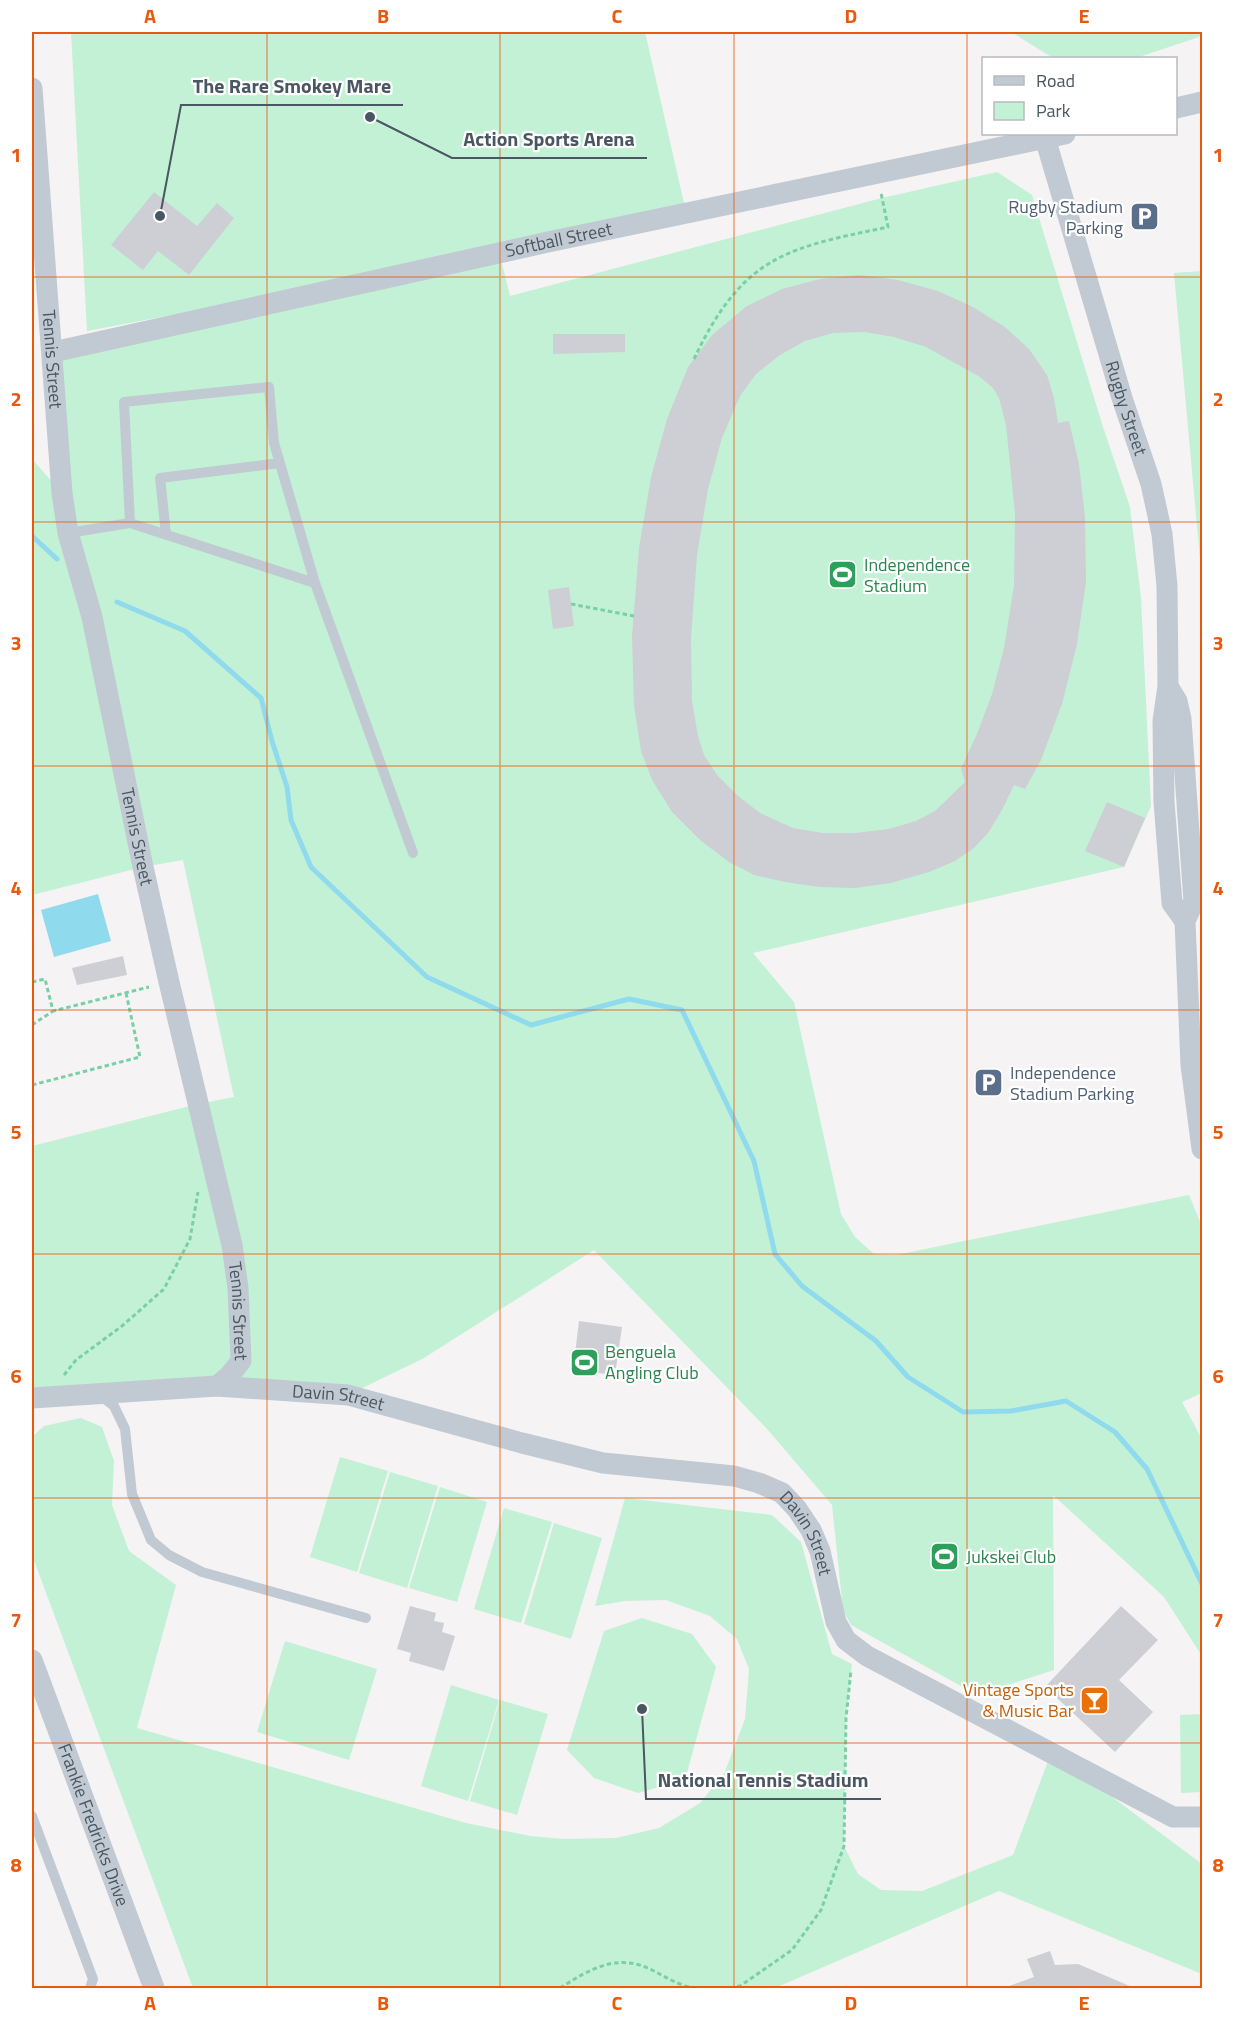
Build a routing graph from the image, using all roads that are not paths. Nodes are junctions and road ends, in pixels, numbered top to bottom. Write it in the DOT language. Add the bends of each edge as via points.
graph roads {
  1 [pos="32,88"];
  2 [pos="1203,102"];
  3 [pos="1177,108"];
  4 [pos="1060,135"];
  5 [pos="1044,138"];
  6 [pos="53,352"];
  7 [pos="280,463"];
  8 [pos="130,523"];
  9 [pos="68,533"];
  10 [pos="166,534"];
  11 [pos="315,583"];
  12 [pos="1168,686"];
  13 [pos="413,853"];
  14 [pos="1198,893"];
  15 [pos="1172,896"];
  16 [pos="1185,921"];
  17 [pos="1203,1149"];
  18 [pos="217,1386"];
  19 [pos="98,1394"];
  20 [pos="40,1397"];
  21 [pos="366,1618"];
  22 [pos="32,1660"];
  23 [pos="32,1816"];
  24 [pos="1203,1817"];
  25 [pos="90,1989"];
  26 [pos="154,1989"];
  1 -- 6 [label="street, Tennis Street"];
  2 -- 3 [label="street"];
  4 -- 5 [label="street, Softball Street"];
  5 -- 6 [label="street, Softball Street" via="559,239"];
  5 -- 12 [label="street, Rugby Street" via="1151,484 1162,534 1167,586"];
  6 -- 9 [label="street, Tennis Street"];
  7 -- 8 [label="lane" via="274,443 269,387 124,402"];
  7 -- 10 [label="lane" via="160,478"];
  7 -- 11 [label="lane"];
  8 -- 9 [label="lane"];
  8 -- 10 [label="lane"];
  9 -- 18 [label="street, Tennis Street" via="92,617 140,855 232,1245 241,1361"];
  10 -- 11 [label="lane"];
  11 -- 13 [label="lane"];
  12 -- 14 [label="street, Rugby Street" via="1177,701 1183,739"];
  12 -- 15 [label="street, Rugby Street" via="1163,721 1164,802"];
  14 -- 15 [label="street"];
  14 -- 16 [label="street, Rugby Street"];
  15 -- 16 [label="street"];
  16 -- 17 [label="street, Rugby Street" via="1191,1065"];
  18 -- 19 [label="street"];
  18 -- 24 [label="street, Davin Street" via="348,1395 603,1463 734,1476 782,1493 811,1530 820,1551 836,1622 846,1640 867,1656 1173,1817"];
  19 -- 20 [label="street"];
  19 -- 21 [label="lane" via="114,1406 125,1429 132,1494 151,1540 169,1555 202,1572"];
  22 -- 26 [label="street, Frankie Fredricks Drive"];
  23 -- 25 [label="lane" via="93,1979"];
}
